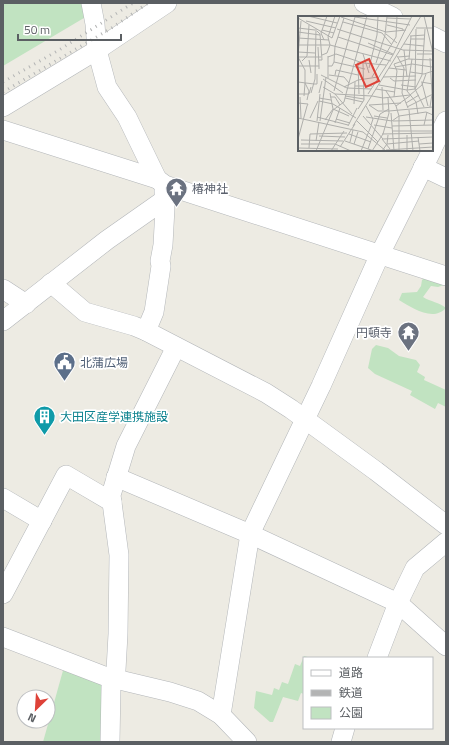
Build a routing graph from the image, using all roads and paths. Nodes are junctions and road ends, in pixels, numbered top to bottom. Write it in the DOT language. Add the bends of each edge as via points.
graph roads {
  1 [pos="91,3"];
  2 [pos="167,3"];
  3 [pos="366,3"];
  4 [pos="391,16"];
  5 [pos="433,36"];
  6 [pos="446,43"];
  7 [pos="97,50"];
  8 [pos="3,107"];
  9 [pos="446,121"];
  10 [pos="3,130"];
  11 [pos="433,148"];
  12 [pos="431,151"];
  13 [pos="423,167"];
  14 [pos="446,178"];
  15 [pos="162,188"];
  16 [pos="380,254"];
  17 [pos="446,276"];
  18 [pos="51,283"];
  19 [pos="3,289"];
  20 [pos="26,304"];
  21 [pos="3,322"];
  22 [pos="146,331"];
  23 [pos="176,347"];
  24 [pos="304,420"];
  25 [pos="116,477"];
  26 [pos="3,498"];
  27 [pos="112,502"];
  28 [pos="42,521"];
  29 [pos="446,525"];
  30 [pos="250,534"];
  31 [pos="446,542"];
  32 [pos="3,594"];
  33 [pos="398,603"];
  34 [pos="3,637"];
  35 [pos="446,646"];
  36 [pos="377,657"];
  37 [pos="114,679"];
  38 [pos="221,715"];
  39 [pos="345,729"];
  40 [pos="110,742"];
  41 [pos="247,742"];
  42 [pos="341,742"];
  1 -- 7 [label="street" via="96,24"];
  2 -- 7 [label="street"];
  3 -- 4 [label="street"];
  5 -- 6 [label="street"];
  7 -- 8 [label="street"];
  7 -- 15 [label="street" via="107,88 127,117"];
  9 -- 11 [label="street"];
  10 -- 15 [label="street"];
  12 -- 13 [label="street"];
  13 -- 14 [label="street"];
  13 -- 16 [label="street"];
  15 -- 16 [label="street"];
  15 -- 18 [label="street" via="107,240"];
  15 -- 22 [label="street" via="161,266 154,312"];
  16 -- 17 [label="street"];
  16 -- 24 [label="street"];
  18 -- 20 [label="street"];
  18 -- 22 [label="street" via="85,312"];
  19 -- 20 [label="street"];
  20 -- 21 [label="street"];
  22 -- 23 [label="street"];
  23 -- 24 [label="street" via="266,393"];
  23 -- 25 [label="street" via="126,446"];
  24 -- 29 [label="street"];
  24 -- 30 [label="street"];
  25 -- 27 [label="street" via="111,494"];
  25 -- 30 [label="street"];
  26 -- 28 [label="street"];
  27 -- 28 [label="street" via="66,475"];
  27 -- 37 [label="street" via="119,555 118,634"];
  28 -- 32 [label="street"];
  30 -- 33 [label="street"];
  30 -- 38 [label="street"];
  31 -- 33 [label="street" via="415,568"];
  33 -- 35 [label="street"];
  33 -- 36 [label="street"];
  34 -- 37 [label="street"];
  37 -- 38 [label="street" via="198,701"];
  37 -- 40 [label="street" via="111,688"];
  38 -- 41 [label="street"];
  39 -- 42 [label="street"];
}
